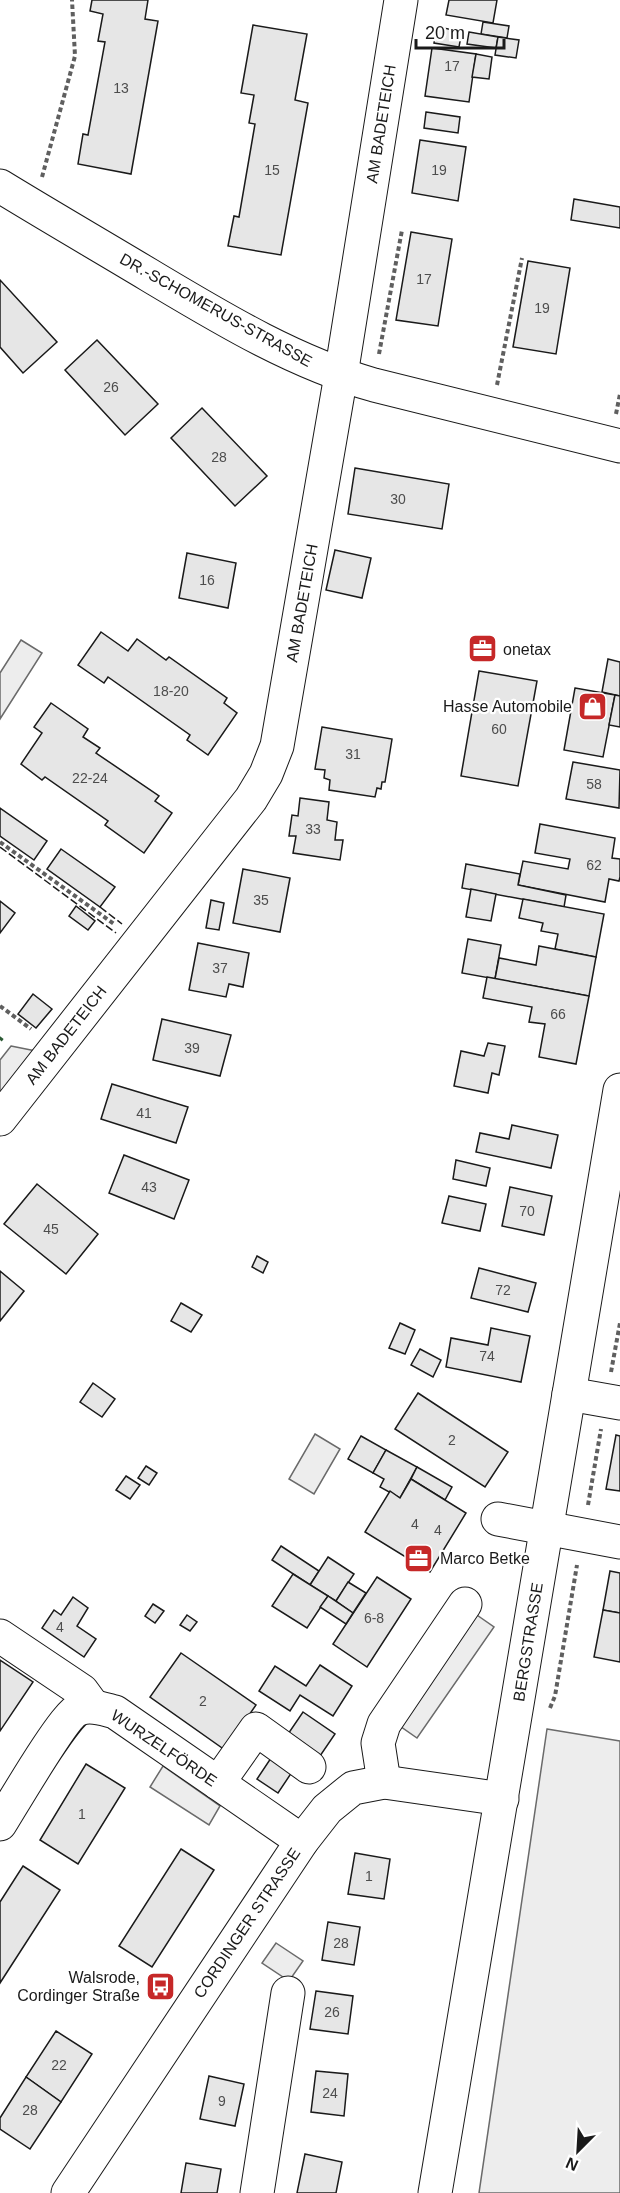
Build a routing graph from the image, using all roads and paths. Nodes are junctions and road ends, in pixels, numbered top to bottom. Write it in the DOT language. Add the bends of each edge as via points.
graph roads {
  1 [pos="72,0"];
  2 [pos="401,0"];
  3 [pos="0,186"];
  4 [pos="28,203"];
  5 [pos="402,230"];
  6 [pos="522,258"];
  7 [pos="341,375"];
  8 [pos="374,385"];
  9 [pos="491,415"];
  10 [pos="620,446"];
  11 [pos="0,842"];
  12 [pos="138,942"];
  13 [pos="0,1006"];
  14 [pos="25,1024"];
  15 [pos="620,1090"];
  16 [pos="0,1119"];
  17 [pos="569,1394"];
  18 [pos="620,1403"];
  19 [pos="498,1519"];
  20 [pos="547,1528"];
  21 [pos="583,1535"];
  22 [pos="620,1542"];
  23 [pos="465,1604"];
  24 [pos="0,1636"];
  25 [pos="93,1706"];
  26 [pos="548,1714"];
  27 [pos="309,1767"];
  28 [pos="384,1782"];
  29 [pos="218,1783"];
  30 [pos="502,1799"];
  31 [pos="0,1824"];
  32 [pos="302,1841"];
  33 [pos="288,1993"];
  34 [pos="68,2193"];
  35 [pos="257,2193"];
  36 [pos="435,2193"];
  1 -- 4 [label="path" via="72,74 45,172"];
  2 -- 7 [label="street, AM BADETEICH"];
  3 -- 4 [label="street, DR.-SCHOMERUS-STRASSE"];
  4 -- 7 [label="street, DR.-SCHOMERUS-STRASSE" via="188,299 290,355"];
  5 -- 8 [label="path"];
  6 -- 9 [label="path"];
  7 -- 8 [label="street, DR.-SCHOMERUS-STRASSE"];
  7 -- 12 [label="street, AM BADETEICH" via="277,746 251,799"];
  8 -- 9 [label="street, DR.-SCHOMERUS-STRASSE"];
  9 -- 10 [label="street, DR.-SCHOMERUS-STRASSE"];
  11 -- 12 [label="path"];
  12 -- 16 [label="street, AM BADETEICH"];
  13 -- 14 [label="path"];
  15 -- 17 [label="street, BERGSTRASSE"];
  17 -- 18 [label="street"];
  17 -- 20 [label="street, BERGSTRASSE"];
  19 -- 20 [label="street"];
  20 -- 21 [label="street"];
  20 -- 30 [label="street, BERGSTRASSE"];
  21 -- 22 [label="street"];
  21 -- 26 [label="path" via="555,1696"];
  23 -- 28 [label="street" via="384,1724 378,1743"];
  24 -- 25 [label="street" via="82,1691"];
  25 -- 29 [label="street, WURZELFÖRDE" via="115,1712"];
  25 -- 31 [label="street, WURZELFÖRDE" via="77,1710 63,1726"];
  27 -- 29 [label="street" via="256,1729"];
  28 -- 30 [label="street, CORDINGER STRASSE"];
  28 -- 32 [label="street, CORDINGER STRASSE" via="353,1788 327,1809"];
  29 -- 32 [label="street, WURZELFÖRDE"];
  30 -- 36 [label="street, BERGSTRASSE"];
  32 -- 34 [label="street, CORDINGER STRASSE"];
  33 -- 35 [label="street"];
}
